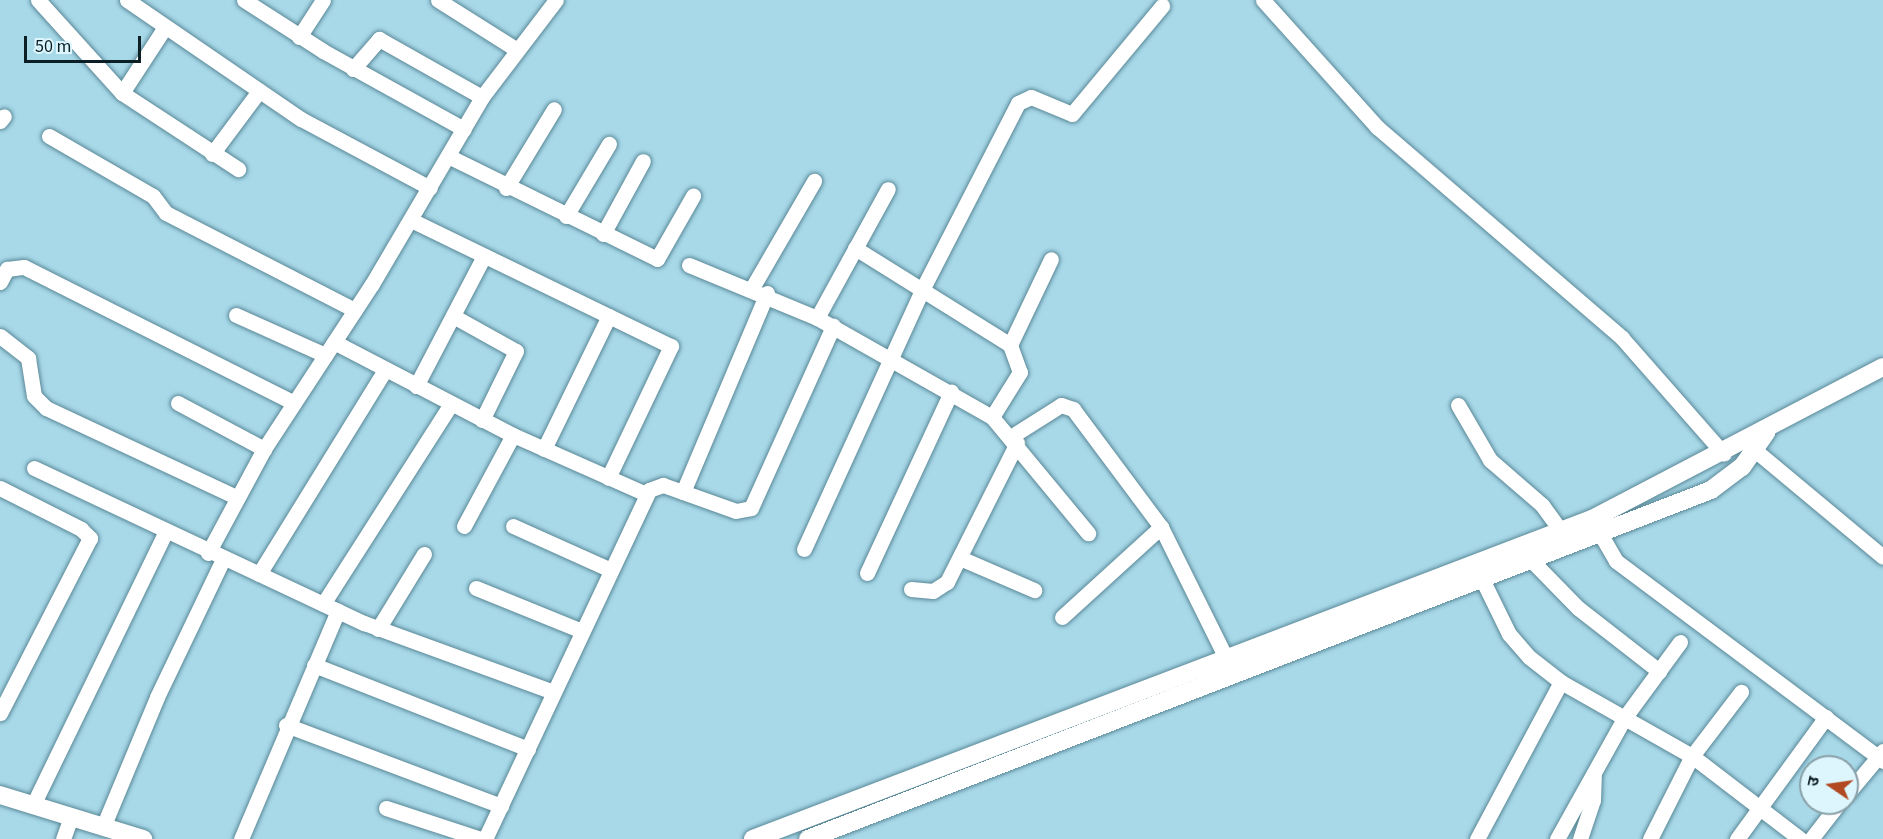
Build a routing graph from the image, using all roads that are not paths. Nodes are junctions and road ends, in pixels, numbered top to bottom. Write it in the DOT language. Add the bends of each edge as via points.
graph roads {
  1 [pos="38,0"];
  2 [pos="127,0"];
  3 [pos="244,0"];
  4 [pos="323,0"];
  5 [pos="438,0"];
  6 [pos="556,0"];
  7 [pos="1263,0"];
  8 [pos="1162,6"];
  9 [pos="165,27"];
  10 [pos="299,37"];
  11 [pos="517,50"];
  12 [pos="353,69"];
  13 [pos="259,91"];
  14 [pos="122,93"];
  15 [pos="482,97"];
  16 [pos="555,109"];
  17 [pos="464,129"];
  18 [pos="49,136"];
  19 [pos="609,144"];
  20 [pos="212,154"];
  21 [pos="448,156"];
  22 [pos="643,161"];
  23 [pos="238,169"];
  24 [pos="814,181"];
  25 [pos="430,188"];
  26 [pos="506,188"];
  27 [pos="888,189"];
  28 [pos="693,196"];
  29 [pos="566,216"];
  30 [pos="411,220"];
  31 [pos="603,234"];
  32 [pos="855,248"];
  33 [pos="484,255"];
  34 [pos="1052,260"];
  35 [pos="689,265"];
  36 [pos="0,282"];
  37 [pos="924,286"];
  38 [pos="759,290"];
  39 [pos="355,310"];
  40 [pos="236,315"];
  41 [pos="453,316"];
  42 [pos="609,316"];
  43 [pos="817,318"];
  44 [pos="833,326"];
  45 [pos="0,336"];
  46 [pos="334,342"];
  47 [pos="1010,345"];
  48 [pos="326,355"];
  49 [pos="892,356"];
  50 [pos="1883,367"];
  51 [pos="385,370"];
  52 [pos="416,386"];
  53 [pos="951,392"];
  54 [pos="178,403"];
  55 [pos="294,403"];
  56 [pos="451,404"];
  57 [pos="1458,405"];
  58 [pos="992,417"];
  59 [pos="482,420"];
  60 [pos="1766,433"];
  61 [pos="513,435"];
  62 [pos="1014,440"];
  63 [pos="264,449"];
  64 [pos="544,449"];
  65 [pos="1756,451"];
  66 [pos="1724,454"];
  67 [pos="34,468"];
  68 [pos="608,478"];
  69 [pos="0,488"];
  70 [pos="683,492"];
  71 [pos="646,494"];
  72 [pos="236,497"];
  73 [pos="1592,519"];
  74 [pos="464,526"];
  75 [pos="513,526"];
  76 [pos="1161,527"];
  77 [pos="1561,531"];
  78 [pos="165,532"];
  79 [pos="1088,533"];
  80 [pos="1599,537"];
  81 [pos="804,549"];
  82 [pos="208,553"];
  83 [pos="424,554"];
  84 [pos="1883,557"];
  85 [pos="960,558"];
  86 [pos="223,559"];
  87 [pos="1533,562"];
  88 [pos="611,570"];
  89 [pos="259,573"];
  90 [pos="867,573"];
  91 [pos="1483,581"];
  92 [pos="476,588"];
  93 [pos="911,589"];
  94 [pos="1034,590"];
  95 [pos="323,604"];
  96 [pos="338,611"];
  97 [pos="1062,617"];
  98 [pos="378,629"];
  99 [pos="582,631"];
  100 [pos="1680,642"];
  101 [pos="1227,660"];
  102 [pos="314,666"];
  103 [pos="1659,671"];
  104 [pos="1562,682"];
  105 [pos="554,692"];
  106 [pos="1741,692"];
  107 [pos="0,713"];
  108 [pos="1625,717"];
  109 [pos="1826,717"];
  110 [pos="286,725"];
  111 [pos="528,749"];
  112 [pos="1692,756"];
  113 [pos="1881,756"];
  114 [pos="1594,773"];
  115 [pos="1859,781"];
  116 [pos="0,795"];
  117 [pos="33,805"];
  118 [pos="501,806"];
  119 [pos="1757,806"];
  120 [pos="386,808"];
  121 [pos="1830,815"];
  122 [pos="71,817"];
  123 [pos="103,827"];
  124 [pos="835,834"];
  125 [pos="63,839"];
  126 [pos="143,839"];
  127 [pos="241,839"];
  128 [pos="481,839"];
  129 [pos="485,839"];
  130 [pos="753,839"];
  131 [pos="808,839"];
  132 [pos="1477,839"];
  133 [pos="1557,839"];
  134 [pos="1580,839"];
  135 [pos="1650,839"];
  136 [pos="1737,839"];
  137 [pos="1800,839"];
  138 [pos="1811,839"];
  1 -- 14 [label="street"];
  2 -- 9 [label="street"];
  3 -- 10 [label="street"];
  4 -- 10 [label="street"];
  5 -- 11 [label="street"];
  6 -- 11 [label="street"];
  7 -- 66 [label="street" via="1377,127 1596,313"];
  8 -- 37 [label="street" via="1072,114 1031,97 1018,103"];
  9 -- 13 [label="street"];
  9 -- 14 [label="street"];
  10 -- 12 [label="street"];
  11 -- 15 [label="street"];
  12 -- 15 [label="street" via="379,39"];
  12 -- 17 [label="street"];
  13 -- 20 [label="street"];
  13 -- 25 [label="street"];
  14 -- 20 [label="street"];
  15 -- 17 [label="street"];
  16 -- 26 [label="street"];
  17 -- 21 [label="street"];
  18 -- 39 [label="street" via="153,196 166,213"];
  19 -- 29 [label="street"];
  20 -- 23 [label="street"];
  21 -- 25 [label="street"];
  21 -- 26 [label="street"];
  22 -- 31 [label="street"];
  24 -- 38 [label="street"];
  25 -- 30 [label="street"];
  26 -- 29 [label="street"];
  27 -- 32 [label="street"];
  28 -- 31 [label="street" via="657,258"];
  29 -- 31 [label="street"];
  30 -- 33 [label="street"];
  30 -- 39 [label="street"];
  32 -- 37 [label="street"];
  32 -- 43 [label="street"];
  33 -- 41 [label="street"];
  33 -- 42 [label="street"];
  34 -- 47 [label="street"];
  35 -- 38 [label="street"];
  36 -- 55 [label="street" via="7,269 24,267"];
  37 -- 47 [label="street"];
  37 -- 49 [label="street"];
  38 -- 43 [label="street"];
  38 -- 70 [label="street"];
  39 -- 46 [label="street"];
  40 -- 48 [label="street"];
  41 -- 52 [label="street"];
  41 -- 59 [label="street" via="516,351"];
  42 -- 64 [label="street"];
  42 -- 68 [label="street" via="666,342 671,351"];
  43 -- 44 [label="street"];
  44 -- 49 [label="street"];
  44 -- 70 [label="street" via="751,508 736,511"];
  45 -- 72 [label="street" via="28,358 34,396 46,408"];
  46 -- 48 [label="street"];
  46 -- 51 [label="street"];
  47 -- 58 [label="street" via="1020,372"];
  48 -- 55 [label="street"];
  49 -- 53 [label="street"];
  49 -- 81 [label="street"];
  50 -- 60 [label="street"];
  51 -- 52 [label="street"];
  51 -- 89 [label="street"];
  52 -- 56 [label="street"];
  53 -- 58 [label="street"];
  53 -- 90 [label="street"];
  54 -- 63 [label="street"];
  55 -- 63 [label="street"];
  56 -- 59 [label="street"];
  56 -- 95 [label="street"];
  57 -- 77 [label="street" via="1490,460 1542,506"];
  58 -- 62 [label="street"];
  59 -- 61 [label="street"];
  60 -- 65 [label="street"];
  60 -- 66 [label="street"];
  61 -- 64 [label="street"];
  61 -- 74 [label="street"];
  62 -- 76 [label="street" via="1067,404 1130,478"];
  62 -- 79 [label="street"];
  62 -- 85 [label="street"];
  63 -- 72 [label="street"];
  64 -- 68 [label="street"];
  65 -- 80 [label="street" via="1711,490"];
  65 -- 84 [label="street"];
  66 -- 73 [label="street"];
  67 -- 78 [label="street"];
  68 -- 71 [label="street"];
  69 -- 107 [label="street" via="81,529 90,538"];
  70 -- 71 [label="street" via="656,485"];
  71 -- 88 [label="street"];
  72 -- 82 [label="street"];
  73 -- 77 [label="street"];
  73 -- 80 [label="street"];
  75 -- 88 [label="street"];
  76 -- 97 [label="street"];
  76 -- 101 [label="street"];
  77 -- 101 [label="street"];
  78 -- 82 [label="street"];
  78 -- 117 [label="street"];
  80 -- 87 [label="street"];
  80 -- 109 [label="street" via="1616,561"];
  82 -- 86 [label="street"];
  83 -- 98 [label="street"];
  85 -- 93 [label="street" via="942,588"];
  85 -- 94 [label="street"];
  86 -- 89 [label="street"];
  86 -- 123 [label="street" via="157,697"];
  87 -- 91 [label="street"];
  87 -- 103 [label="street" via="1578,608"];
  88 -- 99 [label="street"];
  89 -- 95 [label="street"];
  91 -- 104 [label="street" via="1517,646"];
  91 -- 124 [label="street"];
  92 -- 99 [label="street"];
  95 -- 96 [label="street"];
  96 -- 98 [label="street"];
  96 -- 102 [label="street"];
  98 -- 105 [label="street"];
  99 -- 105 [label="street"];
  100 -- 103 [label="street"];
  101 -- 130 [label="street"];
  102 -- 110 [label="street"];
  102 -- 111 [label="street"];
  103 -- 108 [label="street"];
  104 -- 108 [label="street"];
  104 -- 132 [label="street"];
  105 -- 111 [label="street"];
  106 -- 112 [label="street"];
  108 -- 112 [label="street"];
  108 -- 114 [label="street"];
  109 -- 113 [label="street"];
  109 -- 119 [label="street"];
  110 -- 118 [label="street"];
  110 -- 127 [label="street"];
  111 -- 118 [label="street"];
  112 -- 119 [label="street"];
  112 -- 135 [label="street"];
  113 -- 115 [label="street"];
  114 -- 133 [label="street"];
  114 -- 134 [label="street" via="1593,800"];
  116 -- 117 [label="street"];
  117 -- 122 [label="street"];
  118 -- 129 [label="street"];
  119 -- 136 [label="street"];
  119 -- 137 [label="street"];
  120 -- 128 [label="street"];
  121 -- 138 [label="street"];
  122 -- 123 [label="street"];
  122 -- 125 [label="street"];
  123 -- 126 [label="street"];
  124 -- 131 [label="street"];
}
